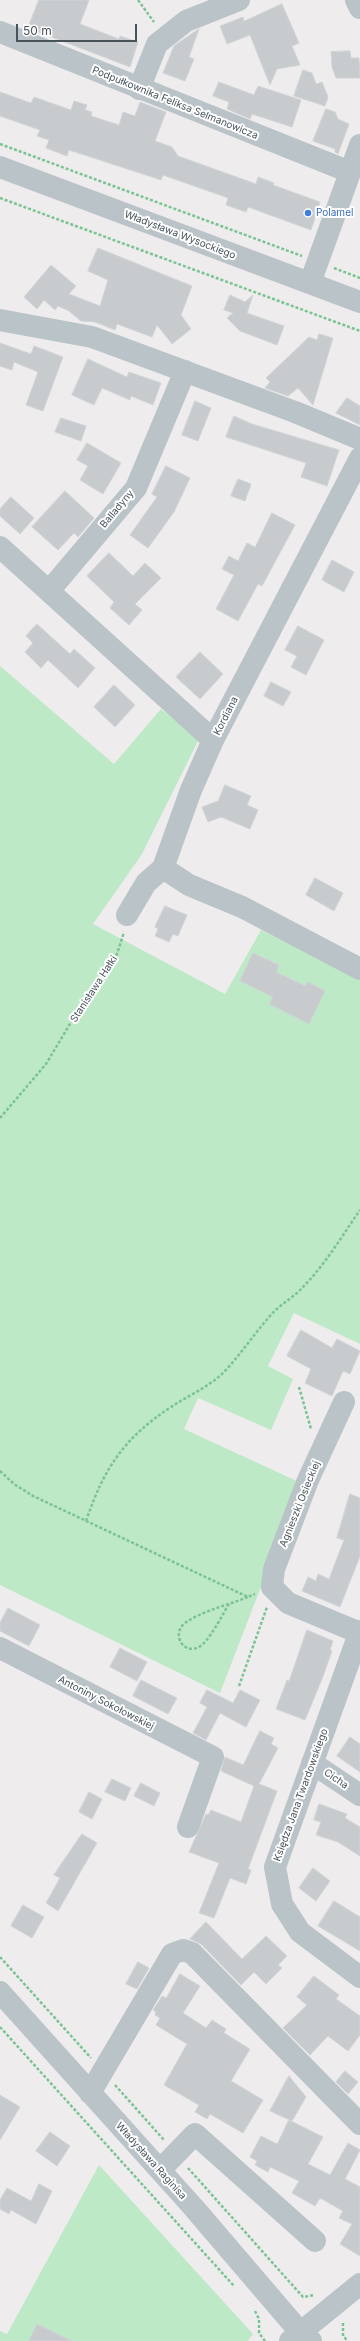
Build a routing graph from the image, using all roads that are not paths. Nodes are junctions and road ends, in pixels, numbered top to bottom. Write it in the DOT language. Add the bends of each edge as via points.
graph roads {
  1 [pos="239,0"];
  2 [pos="356,0"];
  3 [pos="360,8"];
  4 [pos="0,32"];
  5 [pos="139,89"];
  6 [pos="360,145"];
  7 [pos="0,167"];
  8 [pos="350,172"];
  9 [pos="310,283"];
  10 [pos="360,302"];
  11 [pos="0,320"];
  12 [pos="185,371"];
  13 [pos="360,439"];
  14 [pos="360,458"];
  15 [pos="0,547"];
  16 [pos="49,591"];
  17 [pos="213,740"];
  18 [pos="163,868"];
  19 [pos="127,915"];
  20 [pos="360,969"];
  21 [pos="344,1402"];
  22 [pos="360,1632"];
  23 [pos="0,1648"];
  24 [pos="312,1763"];
  25 [pos="360,1795"];
  26 [pos="188,1827"];
  27 [pos="360,1977"];
  28 [pos="0,1992"];
  29 [pos="90,2093"];
  30 [pos="360,2124"];
  31 [pos="160,2170"];
  32 [pos="315,2241"];
  33 [pos="360,2284"];
  34 [pos="302,2339"];
  1 -- 5 [label="street" via="186,21 157,44"];
  2 -- 3 [label="street"];
  4 -- 5 [label="street, Podpułkownika Feliksa Selmanowicza"];
  5 -- 8 [label="street, Podpułkownika Feliksa Selmanowicza"];
  6 -- 8 [label="street"];
  7 -- 9 [label="street, Władysława Wysockiego"];
  8 -- 9 [label="street"];
  9 -- 10 [label="street, Władysława Wysockiego"];
  11 -- 12 [label="street" via="92,337"];
  12 -- 13 [label="street"];
  12 -- 16 [label="street, Balladyny" via="136,488"];
  14 -- 17 [label="street, Kordiana"];
  15 -- 16 [label="street, Kordiana"];
  16 -- 17 [label="street, Kordiana"];
  17 -- 18 [label="street" via="191,790"];
  18 -- 19 [label="street" via="146,883"];
  18 -- 20 [label="street" via="190,885 242,907"];
  21 -- 22 [label="street, Agnieszki Osieckiej" via="318,1458 274,1569 272,1587 288,1603"];
  22 -- 24 [label="street, Księdza Jana Twardowskiego"];
  23 -- 26 [label="street, Antoniny Sokołowskiej" via="213,1757"];
  24 -- 25 [label="street, Cicha"];
  24 -- 27 [label="street, Księdza Jana Twardowskiego" via="275,1867 277,1886 282,1904 300,1932"];
  28 -- 29 [label="street, Władysława Raginisa"];
  29 -- 30 [label="street" via="172,1954 183,1950 192,1953"];
  29 -- 31 [label="street, Władysława Raginisa"];
  31 -- 32 [label="street" via="195,2134"];
  31 -- 34 [label="street, Władysława Raginisa"];
  33 -- 34 [label="street"];
}
